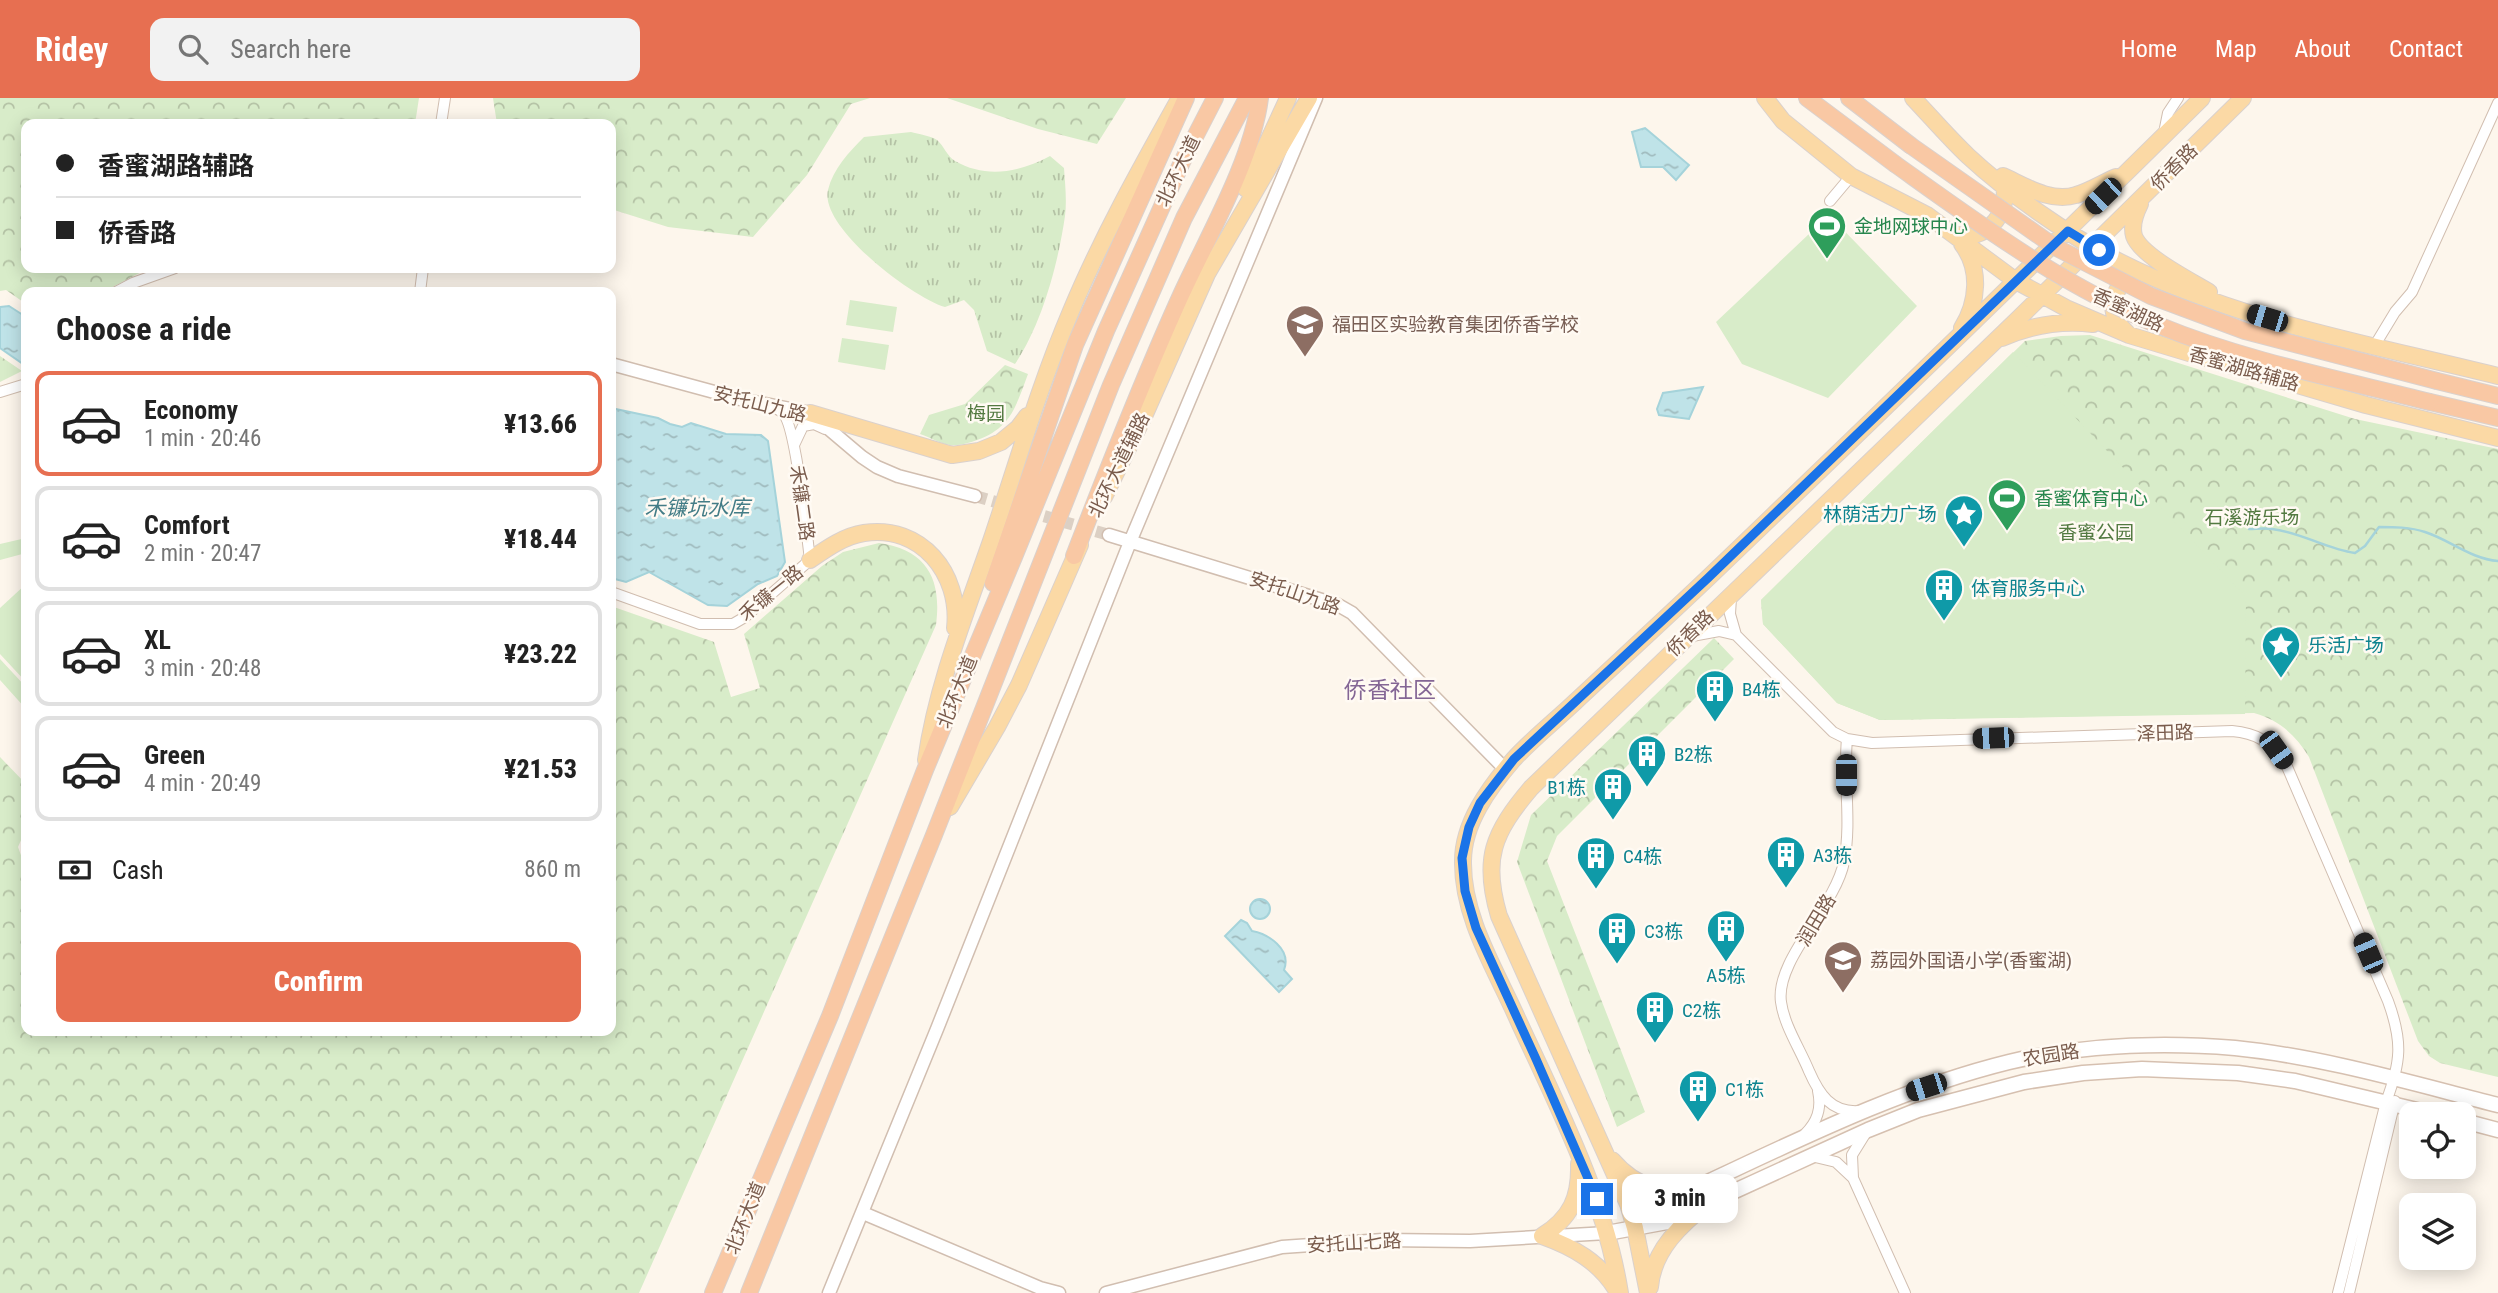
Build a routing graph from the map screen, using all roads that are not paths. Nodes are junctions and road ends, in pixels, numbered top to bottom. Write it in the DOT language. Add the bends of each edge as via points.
graph roads {
  1 [pos="445,98"];
  2 [pos="1180,98"];
  3 [pos="1186,98"];
  4 [pos="1215,98"];
  5 [pos="1247,98"];
  6 [pos="1259,98"];
  7 [pos="1288,98"];
  8 [pos="1308,98"];
  9 [pos="1316,98"];
  10 [pos="1752,98"];
  11 [pos="1765,98"];
  12 [pos="1807,98"];
  13 [pos="1849,98"];
  14 [pos="1913,98"];
  15 [pos="2178,98"];
  16 [pos="2202,98"];
  17 [pos="2243,98"];
  18 [pos="2498,103"];
  19 [pos="442,119"];
  20 [pos="1783,121"];
  21 [pos="2163,137"];
  22 [pos="1981,167"];
  23 [pos="2130,170"];
  24 [pos="1851,176"];
  25 [pos="2004,186"];
  26 [pos="2147,193"];
  27 [pos="1830,201"];
  28 [pos="2068,231"];
  29 [pos="1954,234"];
  30 [pos="2093,246"];
  31 [pos="2142,272"];
  32 [pos="161,273"];
  33 [pos="1207,274"];
  34 [pos="2016,281"];
  35 [pos="125,287"];
  36 [pos="2042,296"];
  37 [pos="2231,307"];
  38 [pos="2124,333"];
  39 [pos="1991,345"];
  40 [pos="2375,345"];
  41 [pos="1949,346"];
  42 [pos="616,365"];
  43 [pos="2498,376"];
  44 [pos="21,386"];
  45 [pos="0,392"];
  46 [pos="2498,396"];
  47 [pos="1037,398"];
  48 [pos="774,407"];
  49 [pos="810,413"];
  50 [pos="2498,418"];
  51 [pos="832,432"];
  52 [pos="2498,438"];
  53 [pos="794,445"];
  54 [pos="975,496"];
  55 [pos="1109,535"];
  56 [pos="1130,542"];
  57 [pos="1074,556"];
  58 [pos="810,560"];
  59 [pos="1708,578"];
  60 [pos="616,594"];
  61 [pos="1730,594"];
  62 [pos="1684,601"];
  63 [pos="1702,621"];
  64 [pos="1736,635"];
  65 [pos="1680,642"];
  66 [pos="953,648"];
  67 [pos="970,659"];
  68 [pos="1847,739"];
  69 [pos="1506,770"];
  70 [pos="925,771"];
  71 [pos="934,835"];
  72 [pos="2394,1079"];
  73 [pos="1818,1091"];
  74 [pos="2390,1103"];
  75 [pos="2399,1105"];
  76 [pos="2498,1105"];
  77 [pos="1866,1110"];
  78 [pos="2476,1124"];
  79 [pos="1868,1130"];
  80 [pos="2498,1130"];
  81 [pos="1793,1144"];
  82 [pos="1606,1154"];
  83 [pos="1811,1156"];
  84 [pos="1579,1158"];
  85 [pos="1853,1178"];
  86 [pos="1701,1186"];
  87 [pos="1710,1202"];
  88 [pos="863,1213"];
  89 [pos="1636,1228"];
  90 [pos="1607,1233"];
  91 [pos="1542,1236"];
  92 [pos="713,1293"];
  93 [pos="749,1293"];
  94 [pos="829,1293"];
  95 [pos="1059,1293"];
  96 [pos="1106,1293"];
  97 [pos="1619,1293"];
  98 [pos="1649,1293"];
  99 [pos="1905,1293"];
  100 [pos="2338,1293"];
  101 [pos="2349,1293"];
  1 -- 19 [label="street"];
  2 -- 47 [label="main road" via="1091,265"];
  3 -- 67 [label="highway" via="1075,345"];
  4 -- 67 [label="highway, 北环大道" via="1105,331"];
  5 -- 71 [label="highway, 北环大道" via="1184,218 1111,385"];
  6 -- 57 [label="highway" via="1257,120 1239,169 1123,429"];
  7 -- 33 [label="main road"];
  8 -- 33 [label="main road, 北环大道辅路"];
  9 -- 56 [label="street"];
  10 -- 20 [label="main road"];
  11 -- 20 [label="main road, 香蜜湖路辅路"];
  12 -- 50 [label="highway, 香蜜湖路, bridge" via="2035,262 2148,321 2247,356"];
  13 -- 46 [label="highway, 香蜜湖路, bridge" via="2055,247 2151,296 2263,336"];
  14 -- 22 [label="main road"];
  15 -- 21 [label="street, 侨香路" via="2168,113"];
  16 -- 21 [label="main road, 侨香路"];
  17 -- 26 [label="main road, 侨香路"];
  18 -- 40 [label="street" via="2412,292"];
  20 -- 24 [label="main road, 香蜜湖路辅路"];
  21 -- 23 [label="main road, 侨香路"];
  22 -- 23 [label="main road" via="2062,197 2085,192"];
  22 -- 25 [label="main road"];
  23 -- 28 [label="main road, 侨香路"];
  24 -- 27 [label="street"];
  24 -- 29 [label="main road, 香蜜湖路辅路"];
  25 -- 28 [label="main road"];
  25 -- 29 [label="main road" via="2004,207 1993,225 1973,235"];
  26 -- 30 [label="main road, 侨香路"];
  26 -- 37 [label="main road" via="2134,222 2139,245"];
  28 -- 30 [label="main road"];
  28 -- 34 [label="main road, 侨香路"];
  29 -- 34 [label="main road, 香蜜湖路辅路"];
  29 -- 41 [label="main road" via="1971,257 1976,282 1968,317"];
  30 -- 31 [label="main road"];
  30 -- 36 [label="main road, 侨香路"];
  31 -- 37 [label="main road"];
  31 -- 38 [label="main road" via="2125,280 2112,303"];
  32 -- 35 [label="street"];
  33 -- 57 [label="main road, 北环大道辅路"];
  34 -- 36 [label="main road, 香蜜湖路辅路"];
  34 -- 41 [label="main road, 侨香路"];
  36 -- 38 [label="main road, 香蜜湖路辅路"];
  36 -- 39 [label="main road, 侨香路"];
  37 -- 40 [label="main road"];
  38 -- 39 [label="main road" via="2067,323 2019,332"];
  38 -- 52 [label="main road, 香蜜湖路辅路" via="2367,405"];
  39 -- 61 [label="main road, 侨香路"];
  40 -- 43 [label="main road"];
  41 -- 59 [label="main road, 侨香路"];
  42 -- 48 [label="street, 安托山九路"];
  44 -- 45 [label="street"];
  47 -- 49 [label="main road" via="1011,435 991,446 951,455"];
  47 -- 66 [label="main road"];
  48 -- 49 [label="street, 安托山九路"];
  48 -- 53 [label="street, 禾镰二路" via="783,413"];
  49 -- 51 [label="street, 安托山九路"];
  51 -- 53 [label="street, 禾镰二路" via="814,424 803,426"];
  51 -- 54 [label="street, 安托山九路" via="877,467"];
  53 -- 58 [label="street, 禾镰二路"];
  55 -- 56 [label="street, 安托山九路"];
  56 -- 69 [label="street, 安托山九路" via="1352,613"];
  56 -- 88 [label="street"];
  57 -- 71 [label="main road, 北环大道辅路" via="998,727"];
  58 -- 60 [label="street, 禾镰一路" via="733,624 700,624"];
  58 -- 66 [label="main road" via="862,533 890,533 913,541 949,578 957,611"];
  59 -- 61 [label="main road"];
  59 -- 62 [label="main road, 侨香路"];
  61 -- 63 [label="main road, 侨香路"];
  61 -- 64 [label="street"];
  62 -- 63 [label="main road"];
  62 -- 69 [label="main road, 侨香路"];
  63 -- 65 [label="main road, 侨香路"];
  64 -- 65 [label="street" via="1707,632"];
  64 -- 68 [label="street" via="1827,726"];
  65 -- 82 [label="main road, 侨香路" via="1507,816 1490,867 1499,916"];
  66 -- 70 [label="main road"];
  67 -- 70 [label="highway, 北环大道"];
  68 -- 72 [label="street, 泽田路" via="1872,743 2232,731 2265,740 2285,762 2388,1001 2399,1041"];
  68 -- 73 [label="street, 润田路" via="1842,870 1781,983 1783,1012"];
  69 -- 84 [label="main road, 侨香路" via="1480,803 1469,827 1462,858 1465,891 1476,928"];
  70 -- 92 [label="highway, 北环大道" via="830,1016"];
  71 -- 93 [label="highway, 北环大道"];
  72 -- 74 [label="street, 泽田路"];
  72 -- 76 [label="main road, 农园路"];
  72 -- 77 [label="main road, 农园路" via="2236,1048 2104,1048 2056,1053 1963,1074"];
  73 -- 77 [label="street" via="1842,1110"];
  73 -- 81 [label="street" via="1815,1122"];
  74 -- 75 [label="main road, 农园路"];
  74 -- 79 [label="main road, 农园路" via="2272,1078 2142,1069 2024,1082 1918,1110"];
  74 -- 100 [label="street, 泽田路"];
  74 -- 101 [label="street, 泽田路"];
  77 -- 81 [label="main road, 农园路"];
  78 -- 80 [label="main road"];
  79 -- 83 [label="main road, 农园路"];
  79 -- 85 [label="street" via="1852,1155"];
  81 -- 86 [label="main road, 农园路"];
  82 -- 86 [label="main road" via="1619,1169 1647,1186 1679,1190"];
  82 -- 89 [label="main road, 侨香路"];
  83 -- 85 [label="street" via="1836,1162"];
  83 -- 87 [label="main road, 农园路"];
  84 -- 90 [label="main road, 侨香路"];
  84 -- 91 [label="main road" via="1574,1202 1561,1223"];
  85 -- 99 [label="street"];
  86 -- 89 [label="main road, 农园路" via="1662,1203"];
  87 -- 89 [label="main road, 农园路" via="1667,1222"];
  87 -- 98 [label="main road" via="1664,1247"];
  88 -- 94 [label="street"];
  88 -- 95 [label="street"];
  89 -- 90 [label="main road, 农园路"];
  89 -- 98 [label="main road, 侨香路"];
  90 -- 91 [label="street, 安托山七路"];
  90 -- 97 [label="main road, 侨香路"];
  91 -- 96 [label="street, 安托山七路" via="1282,1247"];
  91 -- 97 [label="main road" via="1589,1259"];
}
